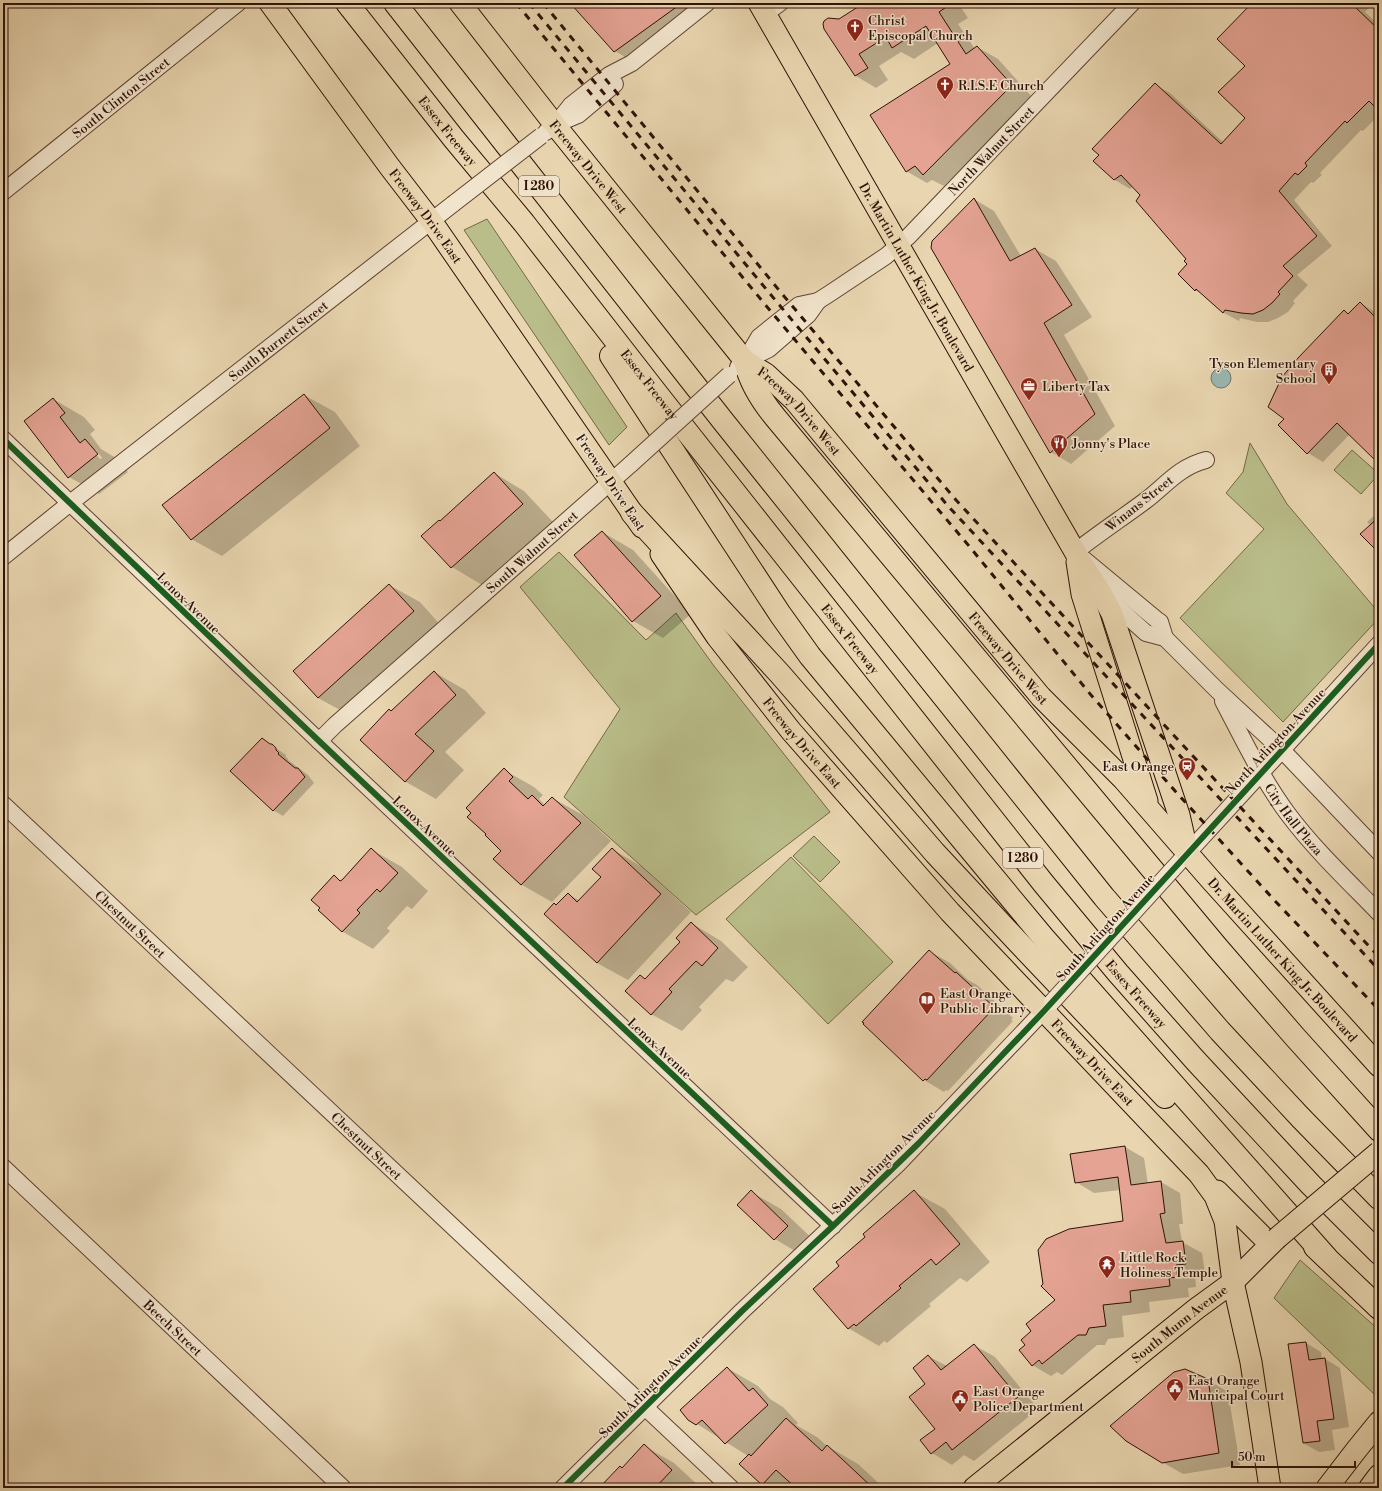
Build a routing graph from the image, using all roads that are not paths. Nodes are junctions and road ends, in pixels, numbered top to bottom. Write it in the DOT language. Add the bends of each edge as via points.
graph roads {
  1 [pos="238,3"];
  2 [pos="270,3"];
  3 [pos="348,3"];
  4 [pos="395,3"];
  5 [pos="460,3"];
  6 [pos="706,3"];
  7 [pos="1132,3"];
  8 [pos="768,7"];
  9 [pos="548,131"];
  10 [pos="3,192"];
  11 [pos="432,222"];
  12 [pos="524,224"];
  13 [pos="898,246"];
  14 [pos="737,368"];
  15 [pos="3,439"];
  16 [pos="1206,460"];
  17 [pos="610,481"];
  18 [pos="69,504"];
  19 [pos="632,513"];
  20 [pos="1075,552"];
  21 [pos="3,557"];
  22 [pos="1101,593"];
  23 [pos="1165,638"];
  24 [pos="1379,644"];
  25 [pos="1217,690"];
  26 [pos="319,741"];
  27 [pos="1282,750"];
  28 [pos="1261,773"];
  29 [pos="3,804"];
  30 [pos="1150,811"];
  31 [pos="1379,852"];
  32 [pos="1187,853"];
  33 [pos="1379,913"];
  34 [pos="1048,1007"];
  35 [pos="1379,1066"];
  36 [pos="1379,1130"];
  37 [pos="1379,1152"];
  38 [pos="3,1167"];
  39 [pos="1199,1174"];
  40 [pos="1379,1198"];
  41 [pos="833,1226"];
  42 [pos="1273,1241"];
  43 [pos="1379,1253"];
  44 [pos="1326,1257"];
  45 [pos="1233,1282"];
  46 [pos="1379,1308"];
  47 [pos="645,1406"];
  48 [pos="1379,1422"];
  49 [pos="1379,1476"];
  50 [pos="343,1488"];
  51 [pos="563,1488"];
  52 [pos="731,1488"];
  53 [pos="974,1488"];
  54 [pos="1270,1488"];
  55 [pos="1327,1488"];
  56 [pos="1370,1488"];
  1 -- 10 [label="street, South Clinton Street"];
  2 -- 11 [label="main road, Freeway Drive East"];
  3 -- 12 [label="highway, Essex Freeway / I 280"];
  4 -- 40 [label="highway, I 280" via="718,416 1104,897 1225,1036"];
  5 -- 9 [label="main road, Freeway Drive West"];
  6 -- 9 [label="street, South Burnett Street" via="632,63 609,74 571,105"];
  7 -- 13 [label="street, North Walnut Street"];
  8 -- 13 [label="main road, Dr. Martin Luther King Jr. Boulevard"];
  9 -- 11 [label="street, South Burnett Street, bridge"];
  9 -- 14 [label="main road, Freeway Drive West"];
  11 -- 17 [label="main road, Freeway Drive East"];
  11 -- 18 [label="street, South Burnett Street"];
  12 -- 43 [label="highway, Essex Freeway / I 280" via="1081,929 1235,1103"];
  12 -- 44 [label="highway" via="775,607 810,656 1043,937"];
  13 -- 14 [label="street, South Walnut Street" via="818,301 799,305 759,338"];
  13 -- 20 [label="main road, Dr. Martin Luther King Jr. Boulevard"];
  14 -- 17 [label="street, South Walnut Street, bridge"];
  14 -- 30 [label="main road, Freeway Drive West" via="766,374 794,400 1041,697 1107,762"];
  14 -- 36 [label="highway" via="747,371 754,388 775,417 1217,947"];
  15 -- 18 [label="street, Lenox Avenue"];
  16 -- 20 [label="street, Winans Street" via="1178,472 1146,500"];
  17 -- 19 [label="main road, Freeway Drive East"];
  17 -- 26 [label="street, South Walnut Street"];
  18 -- 21 [label="street, South Burnett Street"];
  18 -- 26 [label="street, Lenox Avenue"];
  19 -- 34 [label="main road, Freeway Drive East" via="717,637 791,731 950,912"];
  19 -- 44 [label="highway" via="780,674 935,853 996,919 1180,1112"];
  20 -- 22 [label="main road, Dr. Martin Luther King Jr. Boulevard"];
  20 -- 23 [label="street, City Hall Plaza" via="1160,622"];
  20 -- 30 [label="main road, Dr. Martin Luther King Jr. Boulevard" via="1082,594"];
  22 -- 23 [label="street, City Hall Plaza" via="1146,633"];
  22 -- 32 [label="main road, Dr. Martin Luther King Jr. Boulevard" via="1112,614 1179,815"];
  23 -- 25 [label="street, City Hall Plaza"];
  24 -- 27 [label="street, North Arlington Avenue"];
  25 -- 27 [label="street, City Hall Plaza"];
  25 -- 28 [label="street, City Hall Plaza"];
  26 -- 41 [label="street, Lenox Avenue"];
  27 -- 28 [label="street, North Arlington Avenue"];
  27 -- 31 [label="street, City Hall Plaza"];
  28 -- 32 [label="street, North Arlington Avenue"];
  28 -- 33 [label="street, City Hall Plaza" via="1302,832"];
  29 -- 47 [label="street, Chestnut Street"];
  30 -- 32 [label="main road, Dr. Martin Luther King Jr. Boulevard"];
  32 -- 34 [label="street, South Arlington Avenue, bridge"];
  32 -- 35 [label="main road, Dr. Martin Luther King Jr. Boulevard"];
  34 -- 39 [label="main road, Freeway Drive East"];
  34 -- 41 [label="street, South Arlington Avenue" via="919,1143"];
  37 -- 42 [label="main road, South Munn Avenue, bridge"];
  38 -- 50 [label="street, Beech Street"];
  39 -- 42 [label="main road"];
  39 -- 45 [label="main road, Freeway Drive East" via="1216,1196 1222,1212"];
  41 -- 47 [label="street, South Arlington Avenue" via="742,1310"];
  42 -- 45 [label="main road, South Munn Avenue"];
  44 -- 46 [label="highway"];
  45 -- 53 [label="main road, South Munn Avenue"];
  45 -- 54 [label="main road, Freeway Drive East" via="1251,1362"];
  47 -- 51 [label="street, South Arlington Avenue"];
  47 -- 52 [label="street, Chestnut Street"];
  48 -- 55 [label="main road"];
  49 -- 56 [label="highway"];
}
